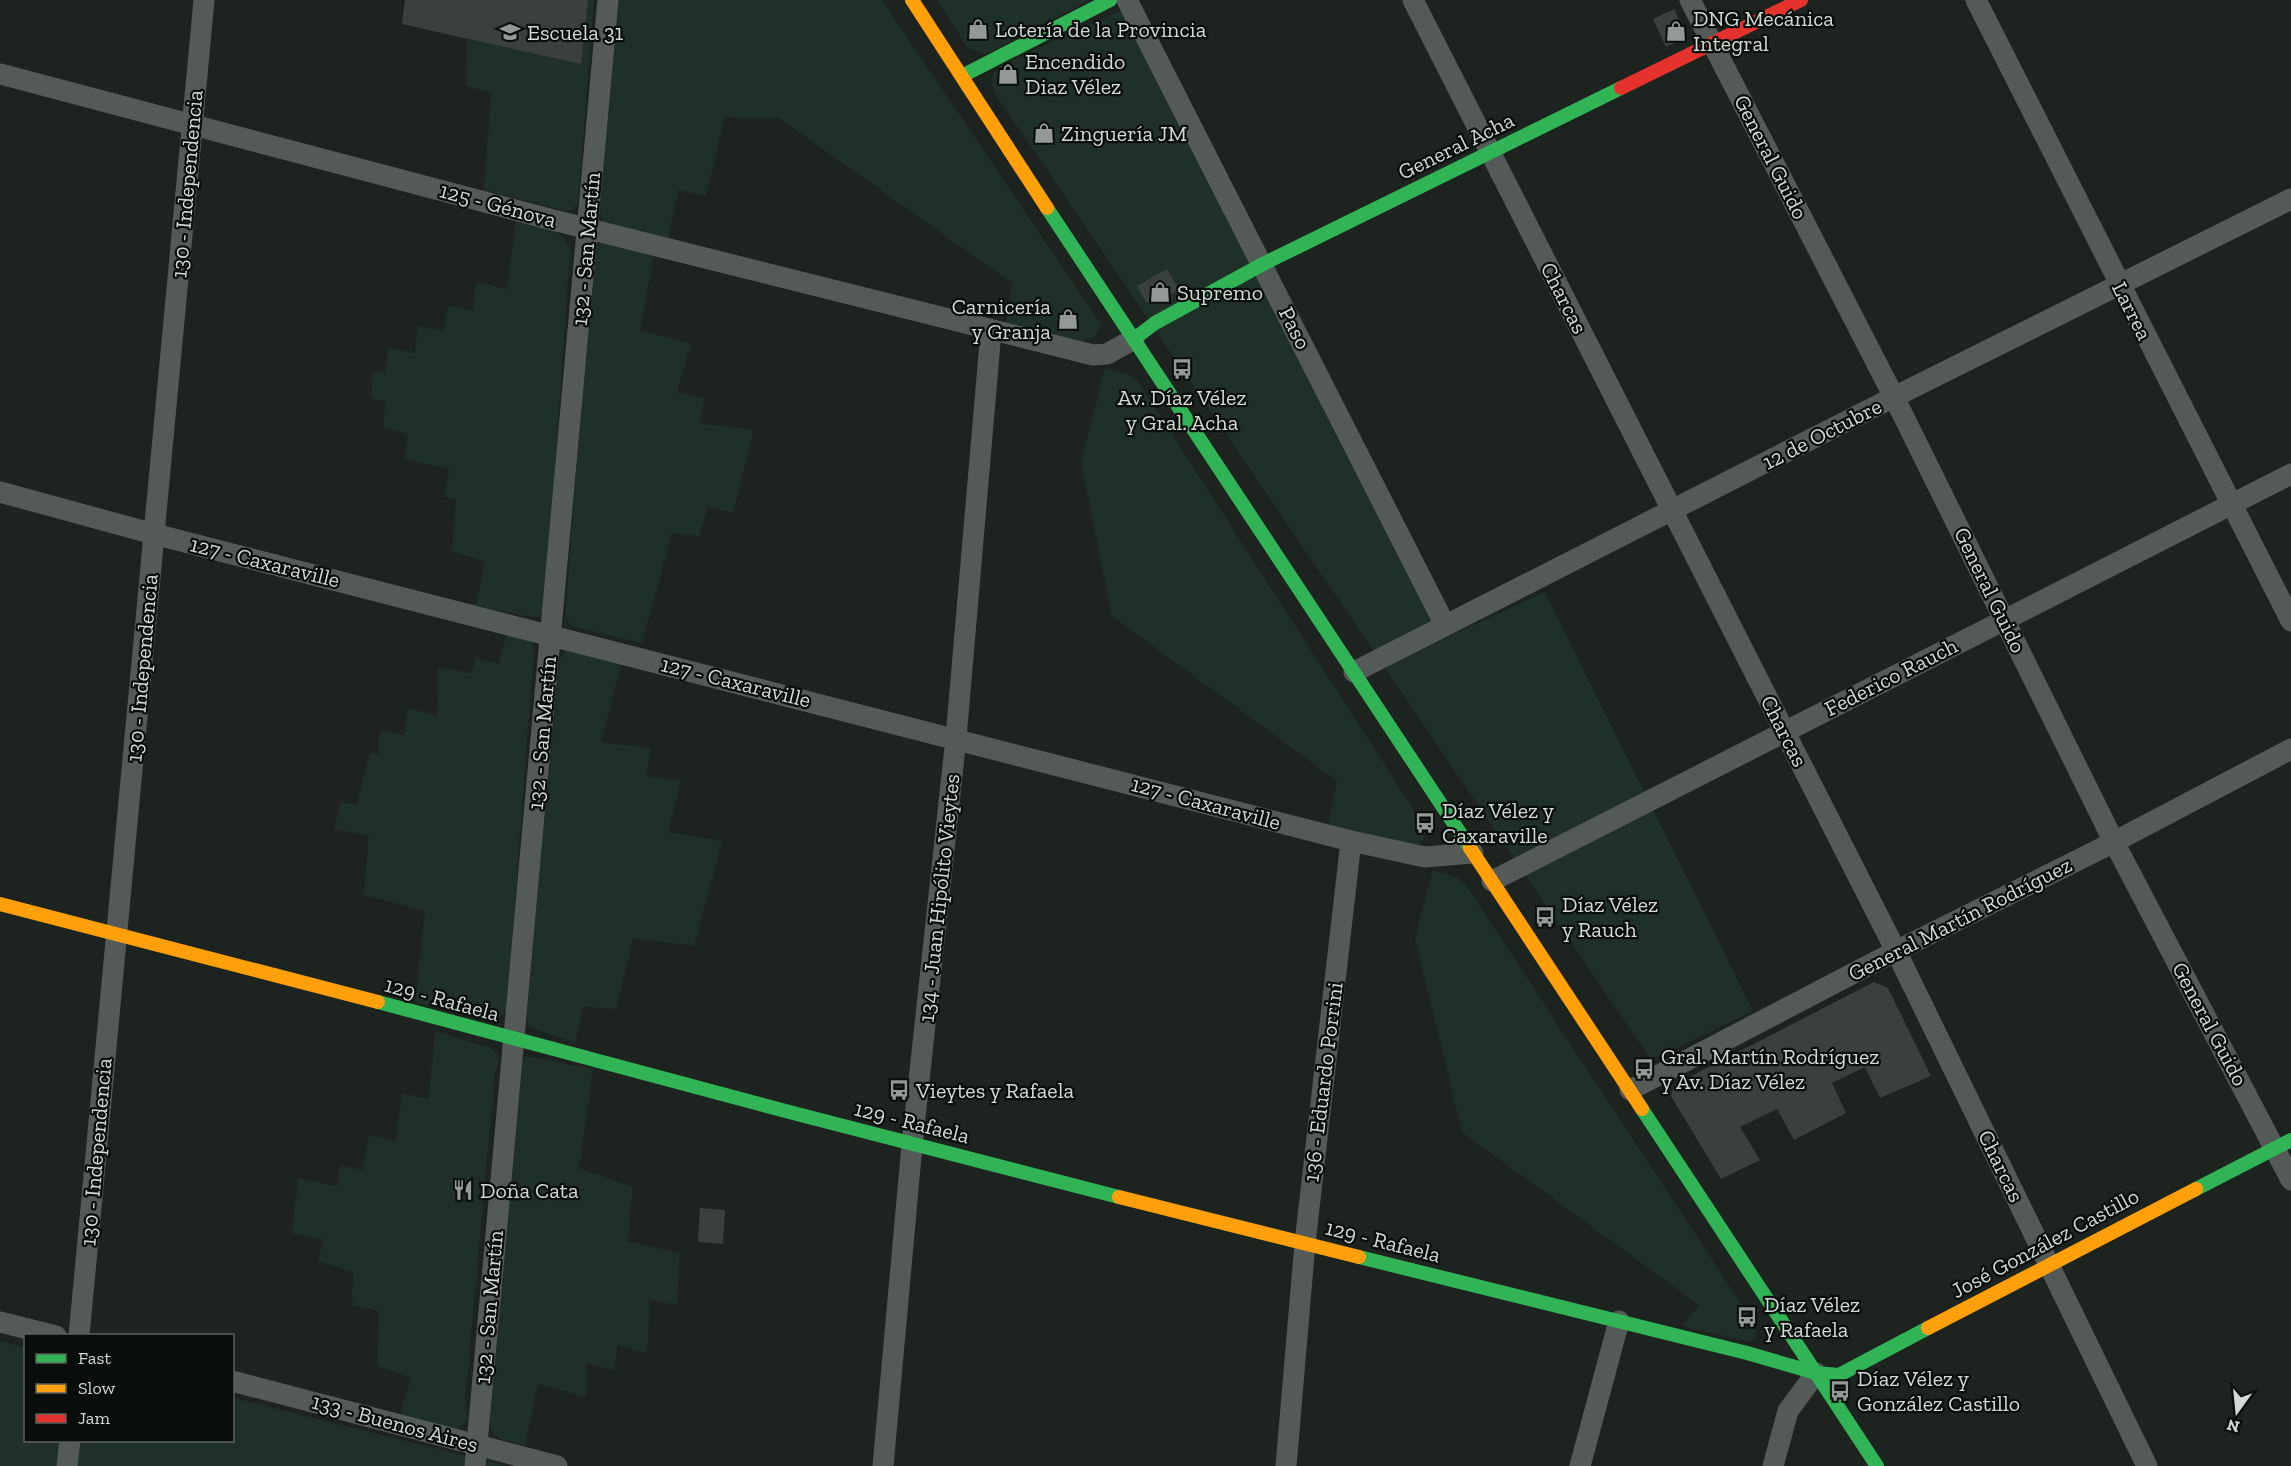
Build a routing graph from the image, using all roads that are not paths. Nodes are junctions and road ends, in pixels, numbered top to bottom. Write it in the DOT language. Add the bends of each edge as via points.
graph roads {
  1 [pos="204,0"];
  2 [pos="608,0"];
  3 [pos="912,0"];
  4 [pos="1110,0"];
  5 [pos="1127,0"];
  6 [pos="1413,0"];
  7 [pos="1690,0"];
  8 [pos="1801,0"];
  9 [pos="1976,0"];
  10 [pos="1713,45"];
  11 [pos="0,74"];
  12 [pos="962,76"];
  13 [pos="192,124"];
  14 [pos="1490,153"];
  15 [pos="2291,200"];
  16 [pos="588,228"];
  17 [pos="1263,264"];
  18 [pos="2119,285"];
  19 [pos="991,331"];
  20 [pos="1134,339"];
  21 [pos="1894,397"];
  22 [pos="2291,474"];
  23 [pos="0,492"];
  24 [pos="2231,504"];
  25 [pos="1672,510"];
  26 [pos="154,534"];
  27 [pos="2005,620"];
  28 [pos="2291,621"];
  29 [pos="1445,625"];
  30 [pos="551,635"];
  31 [pos="1354,672"];
  32 [pos="1785,732"];
  33 [pos="956,738"];
  34 [pos="2291,749"];
  35 [pos="1351,841"];
  36 [pos="2114,842"];
  37 [pos="1473,853"];
  38 [pos="1492,881"];
  39 [pos="0,904"];
  40 [pos="117,932"];
  41 [pos="1896,951"];
  42 [pos="513,1040"];
  43 [pos="1630,1090"];
  44 [pos="912,1144"];
  45 [pos="2283,1144"];
  46 [pos="2291,1180"];
  47 [pos="1305,1243"];
  48 [pos="2050,1263"];
  49 [pos="1619,1321"];
  50 [pos="0,1322"];
  51 [pos="52,1334"];
  52 [pos="79,1334"];
  53 [pos="1816,1373"];
  54 [pos="234,1382"];
  55 [pos="70,1442"];
  56 [pos="477,1445"];
  57 [pos="68,1466"];
  58 [pos="475,1466"];
  59 [pos="557,1466"];
  60 [pos="883,1466"];
  61 [pos="1286,1466"];
  62 [pos="1580,1466"];
  63 [pos="1773,1466"];
  64 [pos="1877,1466"];
  65 [pos="2147,1466"];
  1 -- 13 [label="street, 130 - Independencia"];
  2 -- 16 [label="street, 132 - San Martín"];
  3 -- 12 [label="street"];
  4 -- 12 [label="street"];
  5 -- 17 [label="street, Paso"];
  6 -- 14 [label="street, Charcas"];
  7 -- 10 [label="street, General Guido"];
  8 -- 10 [label="street, General Acha"];
  9 -- 18 [label="street, Larrea"];
  10 -- 14 [label="street, General Acha"];
  10 -- 21 [label="street, General Guido"];
  11 -- 13 [label="street, 125 - Génova"];
  12 -- 20 [label="street"];
  13 -- 16 [label="street, 125 - Génova"];
  13 -- 26 [label="street, 130 - Independencia"];
  14 -- 17 [label="street, General Acha"];
  14 -- 25 [label="street, Charcas"];
  15 -- 18 [label="street, 12 de Octubre"];
  16 -- 19 [label="street, 125 - Génova"];
  16 -- 30 [label="street, 132 - San Martín"];
  17 -- 20 [label="street, General Acha" via="1155,323"];
  17 -- 29 [label="street, Paso"];
  18 -- 21 [label="street, 12 de Octubre"];
  18 -- 24 [label="street, Larrea"];
  19 -- 20 [label="street, 125 - Génova" via="1093,355 1107,354"];
  19 -- 33 [label="street, 134 - Juan Hipólito Vieytes"];
  20 -- 31 [label="street"];
  21 -- 25 [label="street, 12 de Octubre"];
  21 -- 27 [label="street, General Guido"];
  22 -- 24 [label="street, Federico Rauch"];
  23 -- 26 [label="street, 127 - Caxaraville"];
  24 -- 27 [label="street, Federico Rauch"];
  24 -- 28 [label="street, Larrea"];
  25 -- 29 [label="street, 12 de Octubre"];
  25 -- 32 [label="street, Charcas"];
  26 -- 30 [label="street, 127 - Caxaraville"];
  26 -- 40 [label="street, 130 - Independencia"];
  27 -- 32 [label="street, Federico Rauch"];
  27 -- 36 [label="street, General Guido"];
  29 -- 31 [label="street, 12 de Octubre"];
  30 -- 33 [label="street, 127 - Caxaraville"];
  30 -- 42 [label="street, 132 - San Martín"];
  31 -- 37 [label="street"];
  32 -- 38 [label="street, Federico Rauch"];
  32 -- 41 [label="street, Charcas"];
  33 -- 35 [label="street, 127 - Caxaraville"];
  33 -- 44 [label="street, 134 - Juan Hipólito Vieytes"];
  34 -- 36 [label="street, General Martín Rodríguez"];
  35 -- 37 [label="street, 127 - Caxaraville" via="1425,857"];
  35 -- 47 [label="street, 136 - Eduardo Porrini"];
  36 -- 41 [label="street, General Martín Rodríguez"];
  36 -- 45 [label="street, General Guido"];
  37 -- 38 [label="street"];
  38 -- 43 [label="street"];
  39 -- 40 [label="street, 129 - Rafaela"];
  40 -- 42 [label="street, 129 - Rafaela"];
  40 -- 52 [label="street, 130 - Independencia"];
  41 -- 43 [label="street, General Martín Rodríguez"];
  41 -- 48 [label="street, Charcas"];
  42 -- 44 [label="street, 129 - Rafaela"];
  42 -- 56 [label="street, 132 - San Martín"];
  43 -- 53 [label="street"];
  44 -- 47 [label="street, 129 - Rafaela"];
  44 -- 60 [label="street, 134 - Juan Hipólito Vieytes"];
  45 -- 46 [label="street, General Guido"];
  45 -- 48 [label="street, José González Castillo"];
  47 -- 49 [label="street, 129 - Rafaela"];
  47 -- 61 [label="street, 136 - Eduardo Porrini"];
  48 -- 53 [label="street, José González Castillo" via="1839,1375"];
  48 -- 65 [label="street, Charcas"];
  49 -- 53 [label="street, 129 - Rafaela"];
  49 -- 62 [label="street"];
  50 -- 51 [label="street"];
  53 -- 63 [label="street" via="1788,1411"];
  53 -- 64 [label="street"];
  54 -- 56 [label="street, 133 - Buenos Aires"];
  55 -- 57 [label="street"];
  56 -- 58 [label="street, 132 - San Martín"];
  56 -- 59 [label="street, 133 - Buenos Aires"];
}
